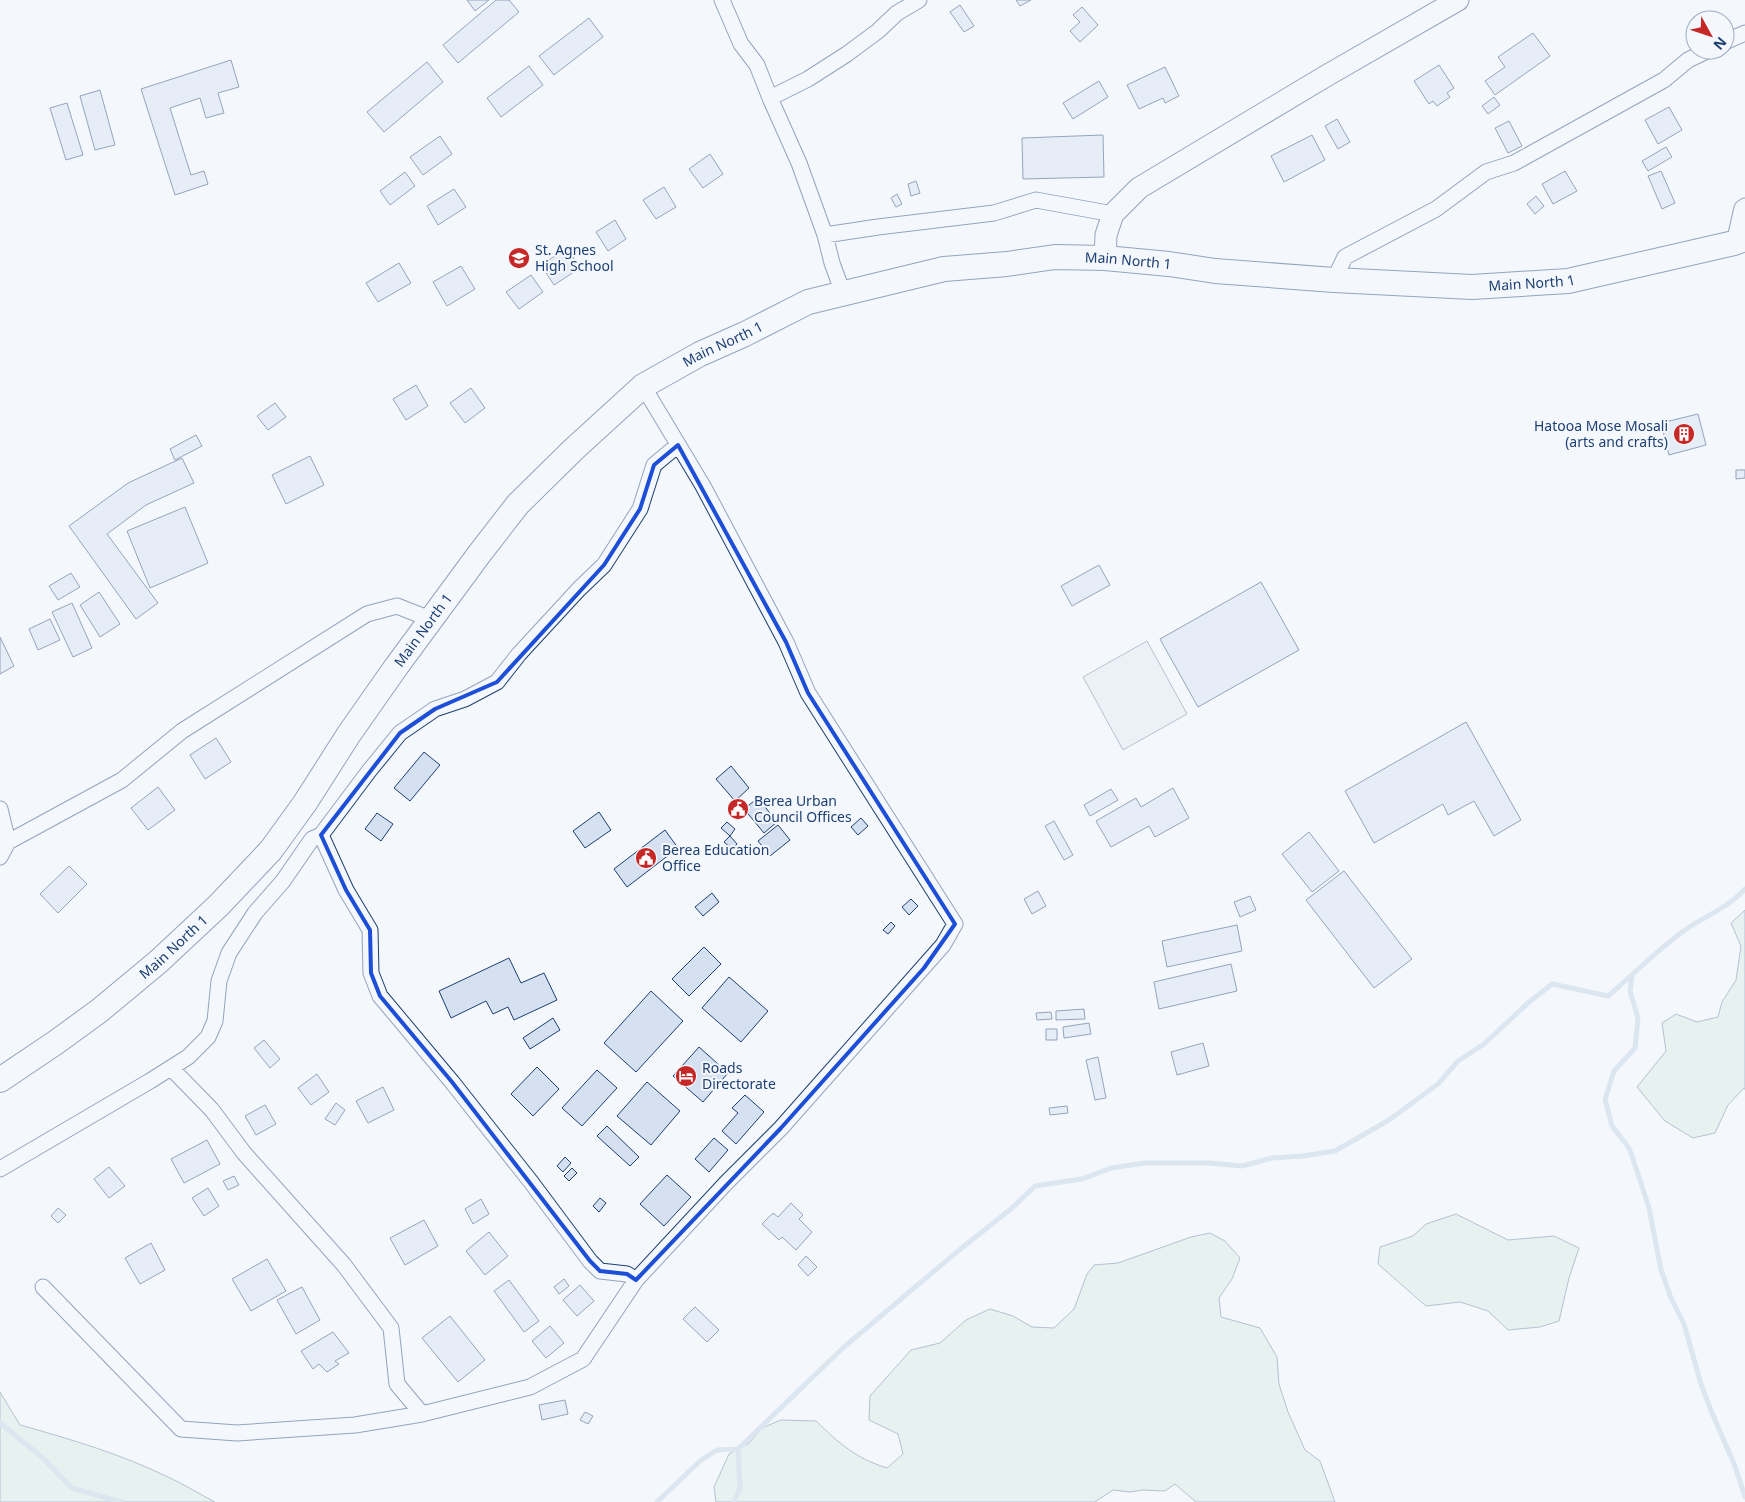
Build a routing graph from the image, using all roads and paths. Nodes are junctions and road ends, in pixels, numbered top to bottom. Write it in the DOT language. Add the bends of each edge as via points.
graph roads {
  1 [pos="722,0"];
  2 [pos="919,0"];
  3 [pos="1458,0"];
  4 [pos="1688,60"];
  5 [pos="770,98"];
  6 [pos="1745,206"];
  7 [pos="1113,214"];
  8 [pos="825,235"];
  9 [pos="1739,241"];
  10 [pos="1105,258"];
  11 [pos="1334,280"];
  12 [pos="843,293"];
  13 [pos="643,386"];
  14 [pos="678,446"];
  15 [pos="430,619"];
  16 [pos="0,809"];
  17 [pos="321,835"];
  18 [pos="8,842"];
  19 [pos="0,857"];
  20 [pos="171,1068"];
  21 [pos="0,1080"];
  22 [pos="0,1169"];
  23 [pos="636,1280"];
  24 [pos="43,1287"];
  25 [pos="422,1414"];
  1 -- 5 [label="street" via="741,44 757,65"];
  2 -- 5 [label="street" via="897,13 847,54"];
  3 -- 7 [label="street" via="1139,188"];
  4 -- 11 [label="street" via="1664,80 1514,163 1486,172 1436,209 1345,257"];
  5 -- 8 [label="street" via="799,163"];
  6 -- 9 [label="street" via="1742,208"];
  7 -- 8 [label="street" via="1036,200 994,214"];
  7 -- 10 [label="street" via="1106,235"];
  8 -- 12 [label="street"];
  9 -- 11 [label="main road, Main North 1" via="1568,281 1472,287"];
  10 -- 11 [label="main road, Main North 1"];
  10 -- 12 [label="main road, Main North 1" via="1055,257 944,270"];
  12 -- 13 [label="main road, Main North 1" via="808,302 700,354"];
  13 -- 14 [label="street"];
  13 -- 15 [label="main road, Main North 1" via="518,504"];
  14 -- 17 [label="street" via="654,465 640,509 604,565 545,625 497,682 465,699 435,709 400,733"];
  14 -- 23 [label="street" via="703,486 786,642 808,693 956,924 924,968 781,1128"];
  15 -- 18 [label="street" via="397,606 367,614 182,732 122,780"];
  15 -- 21 [label="main road, Main North 1" via="354,727 306,803 226,898 158,962 99,1010"];
  16 -- 18 [label="street"];
  17 -- 20 [label="street" via="312,839 283,881 255,913 229,953 219,981 215,1021 208,1037"];
  17 -- 23 [label="street" via="346,890 370,930 371,973 380,996 452,1082 590,1261 600,1271 627,1274"];
  18 -- 19 [label="street"];
  20 -- 22 [label="street"];
  20 -- 25 [label="street" via="212,1110 244,1153 344,1264 391,1328 397,1384"];
  23 -- 25 [label="street" via="583,1359 530,1388"];
  24 -- 25 [label="street" via="182,1429 237,1433 355,1425"];
}
